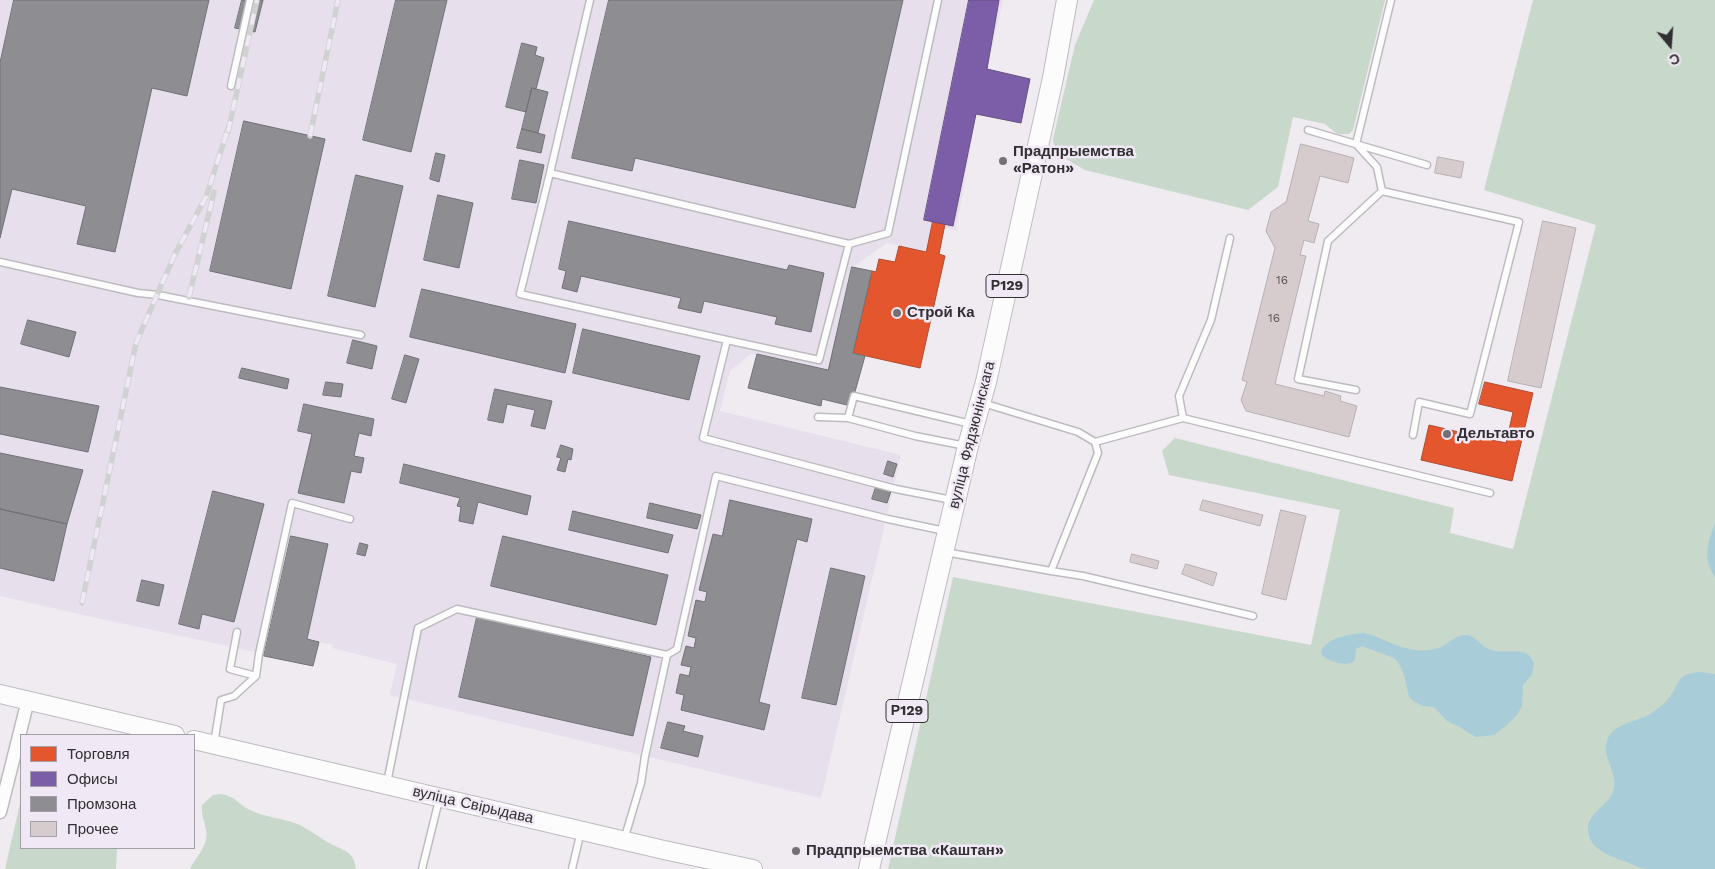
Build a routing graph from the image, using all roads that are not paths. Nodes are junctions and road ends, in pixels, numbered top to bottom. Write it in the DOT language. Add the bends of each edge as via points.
graph roads {
  1 [pos="250,0"];
  2 [pos="590,0"];
  3 [pos="938,0"];
  4 [pos="1068,0"];
  5 [pos="1391,0"];
  6 [pos="231,86"];
  7 [pos="1308,130"];
  8 [pos="1356,144"];
  9 [pos="1427,165"];
  10 [pos="550,173"];
  11 [pos="1382,191"];
  12 [pos="1230,238"];
  13 [pos="849,244"];
  14 [pos="0,262"];
  15 [pos="361,335"];
  16 [pos="727,340"];
  17 [pos="1356,390"];
  18 [pos="980,402"];
  19 [pos="818,417"];
  20 [pos="848,418"];
  21 [pos="1183,418"];
  22 [pos="974,424"];
  23 [pos="1413,435"];
  24 [pos="1095,442"];
  25 [pos="968,446"];
  26 [pos="1490,493"];
  27 [pos="956,501"];
  28 [pos="350,519"];
  29 [pos="949,531"];
  30 [pos="944,552"];
  31 [pos="1051,571"];
  32 [pos="1253,616"];
  33 [pos="238,632"];
  34 [pos="667,655"];
  35 [pos="256,676"];
  36 [pos="0,694"];
  37 [pos="28,700"];
  38 [pos="171,734"];
  39 [pos="195,740"];
  40 [pos="214,745"];
  41 [pos="386,785"];
  42 [pos="440,797"];
  43 [pos="0,812"];
  44 [pos="581,830"];
  45 [pos="624,840"];
  46 [pos="422,869"];
  47 [pos="572,869"];
  48 [pos="753,869"];
  49 [pos="869,869"];
  1 -- 6 [label="lane"];
  2 -- 10 [label="lane"];
  3 -- 13 [label="lane" via="888,233"];
  4 -- 18 [label="main road, вуліца Фядзюнінскага / Р129"];
  5 -- 8 [label="lane"];
  7 -- 8 [label="lane"];
  8 -- 9 [label="lane"];
  8 -- 11 [label="lane" via="1376,167"];
  10 -- 13 [label="lane"];
  10 -- 16 [label="lane" via="520,294"];
  11 -- 17 [label="lane" via="1328,241 1298,378"];
  11 -- 23 [label="lane" via="1519,222 1470,414 1419,402"];
  12 -- 21 [label="lane" via="1211,320 1179,396"];
  13 -- 16 [label="lane" via="819,360"];
  14 -- 15 [label="lane" via="138,293"];
  16 -- 27 [label="lane" via="703,438 896,489"];
  18 -- 22 [label="main road, вуліца Фядзюнінскага / Р129"];
  18 -- 24 [label="lane" via="1078,432"];
  19 -- 20 [label="lane"];
  20 -- 22 [label="lane" via="854,396"];
  20 -- 25 [label="lane"];
  21 -- 24 [label="lane"];
  21 -- 26 [label="lane"];
  22 -- 25 [label="main road, вуліца Фядзюнінскага / Р129"];
  24 -- 31 [label="lane" via="1098,453"];
  25 -- 27 [label="main road, вуліца Фядзюнінскага / Р129"];
  27 -- 29 [label="main road, вуліца Фядзюнінскага / Р129"];
  28 -- 35 [label="lane" via="292,503"];
  29 -- 30 [label="main road, вуліца Фядзюнінскага / Р129"];
  29 -- 34 [label="lane" via="716,476 677,649"];
  30 -- 31 [label="lane"];
  30 -- 49 [label="main road, вуліца Фядзюнінскага / Р129"];
  31 -- 32 [label="lane"];
  33 -- 35 [label="lane" via="230,669"];
  34 -- 41 [label="lane" via="457,609 418,628"];
  34 -- 45 [label="lane" via="641,783"];
  35 -- 40 [label="lane" via="234,696 221,700"];
  36 -- 37 [label="main road"];
  37 -- 38 [label="main road"];
  37 -- 43 [label="street"];
  39 -- 40 [label="main road, вуліца Свірыдава"];
  40 -- 41 [label="main road, вуліца Свірыдава"];
  41 -- 42 [label="main road, вуліца Свірыдава"];
  42 -- 44 [label="main road, вуліца Свірыдава"];
  42 -- 46 [label="lane"];
  44 -- 45 [label="main road, вуліца Свірыдава"];
  44 -- 47 [label="lane"];
  45 -- 48 [label="main road, вуліца Свірыдава"];
}
